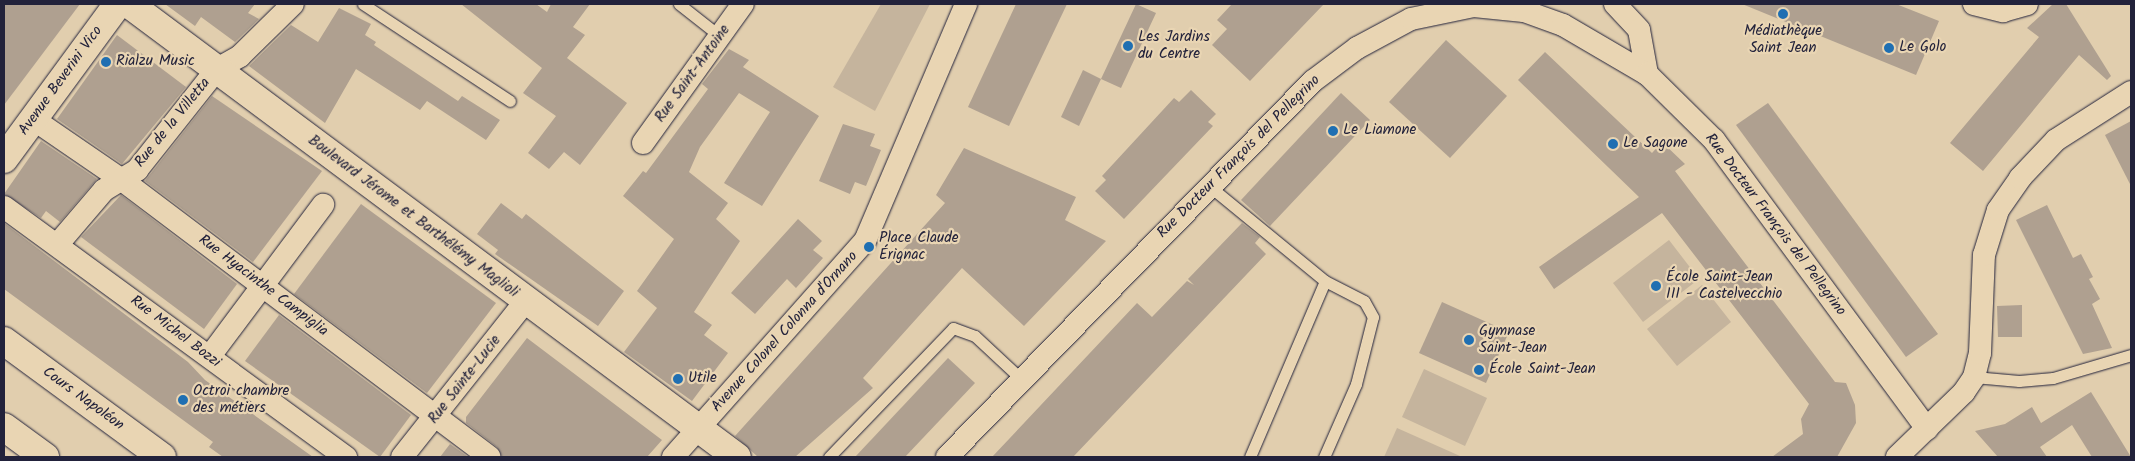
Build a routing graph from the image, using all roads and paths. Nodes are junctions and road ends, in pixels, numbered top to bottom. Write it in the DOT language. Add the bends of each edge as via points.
graph roads {
  1 [pos="118,4"];
  2 [pos="129,4"];
  3 [pos="293,4"];
  4 [pos="363,4"];
  5 [pos="680,4"];
  6 [pos="743,4"];
  7 [pos="966,4"];
  8 [pos="1615,4"];
  9 [pos="1974,4"];
  10 [pos="2026,4"];
  11 [pos="1525,7"];
  12 [pos="721,37"];
  13 [pos="217,69"];
  14 [pos="1647,74"];
  15 [pos="2131,92"];
  16 [pos="510,101"];
  17 [pos="33,119"];
  18 [pos="642,143"];
  19 [pos="4,159"];
  20 [pos="122,180"];
  21 [pos="1208,185"];
  22 [pos="323,205"];
  23 [pos="4,207"];
  24 [pos="57,245"];
  25 [pos="1325,282"];
  26 [pos="264,286"];
  27 [pos="525,302"];
  28 [pos="4,341"];
  29 [pos="2131,355"];
  30 [pos="210,356"];
  31 [pos="1974,377"];
  32 [pos="1020,378"];
  33 [pos="437,418"];
  34 [pos="4,428"];
  35 [pos="1927,428"];
  36 [pos="699,429"];
  37 [pos="1903,455"];
  38 [pos="45,457"];
  39 [pos="162,457"];
  40 [pos="346,457"];
  41 [pos="402,457"];
  42 [pos="489,457"];
  43 [pos="673,457"];
  44 [pos="737,457"];
  45 [pos="829,457"];
  46 [pos="947,457"];
  47 [pos="1250,457"];
  48 [pos="1324,457"];
  1 -- 17 [label="main road, Avenue Beverini Vico"];
  2 -- 13 [label="main road, Boulevard Jérome et Barthélémy Maglioli"];
  3 -- 13 [label="street, Rue de la Villetta" via="240,56"];
  4 -- 16 [label="lane"];
  5 -- 12 [label="lane"];
  6 -- 12 [label="street, Rue Saint-Antoine"];
  7 -- 36 [label="street, Avenue Colonel Colonna d'Ornano" via="865,241"];
  8 -- 14 [label="street" via="1638,30"];
  9 -- 10 [label="street" via="2003,11"];
  11 -- 14 [label="street, Rue Docteur François del Pellegrino" via="1563,25"];
  11 -- 21 [label="street, Rue Docteur François del Pellegrino" via="1440,10 1385,31 1313,81"];
  12 -- 18 [label="street, Rue Saint-Antoine"];
  13 -- 20 [label="street, Rue de la Villetta" via="136,170"];
  13 -- 27 [label="main road, Boulevard Jérome et Barthélémy Maglioli"];
  14 -- 35 [label="street, Rue Docteur François del Pellegrino" via="1714,140"];
  15 -- 31 [label="street" via="2056,140 2020,178 1998,210 1984,255 1980,353"];
  17 -- 19 [label="main road, Avenue Beverini Vico"];
  17 -- 20 [label="street, Rue Hyacinthe Campiglia"];
  20 -- 24 [label="street, Rue de la Villetta" via="96,197"];
  20 -- 26 [label="street, Rue Hyacinthe Campiglia"];
  21 -- 25 [label="lane"];
  21 -- 32 [label="street, Rue Docteur François del Pellegrino"];
  22 -- 26 [label="street"];
  23 -- 24 [label="street, Rue Michel Bozzi"];
  24 -- 30 [label="street, Rue Michel Bozzi"];
  25 -- 47 [label="lane"];
  25 -- 48 [label="lane" via="1364,300 1373,317 1356,384"];
  26 -- 30 [label="street"];
  26 -- 33 [label="street, Rue Hyacinthe Campiglia"];
  27 -- 33 [label="street, Rue Sainte-Lucie"];
  27 -- 36 [label="main road, Boulevard Jérome et Barthélémy Maglioli"];
  28 -- 39 [label="main road, Cours Napoléon"];
  29 -- 31 [label="lane" via="2053,378 2019,381"];
  30 -- 40 [label="street, Rue Michel Bozzi"];
  31 -- 35 [label="street"];
  32 -- 45 [label="lane" via="975,336 953,328"];
  32 -- 46 [label="street, Rue Docteur François del Pellegrino"];
  33 -- 41 [label="street, Rue Sainte-Lucie"];
  33 -- 42 [label="street, Rue Hyacinthe Campiglia"];
  34 -- 38 [label="main road"];
  35 -- 37 [label="street"];
  36 -- 43 [label="street, Avenue Colonel Colonna d'Ornano"];
  36 -- 44 [label="main road, Boulevard Jérome et Barthélémy Maglioli"];
}
